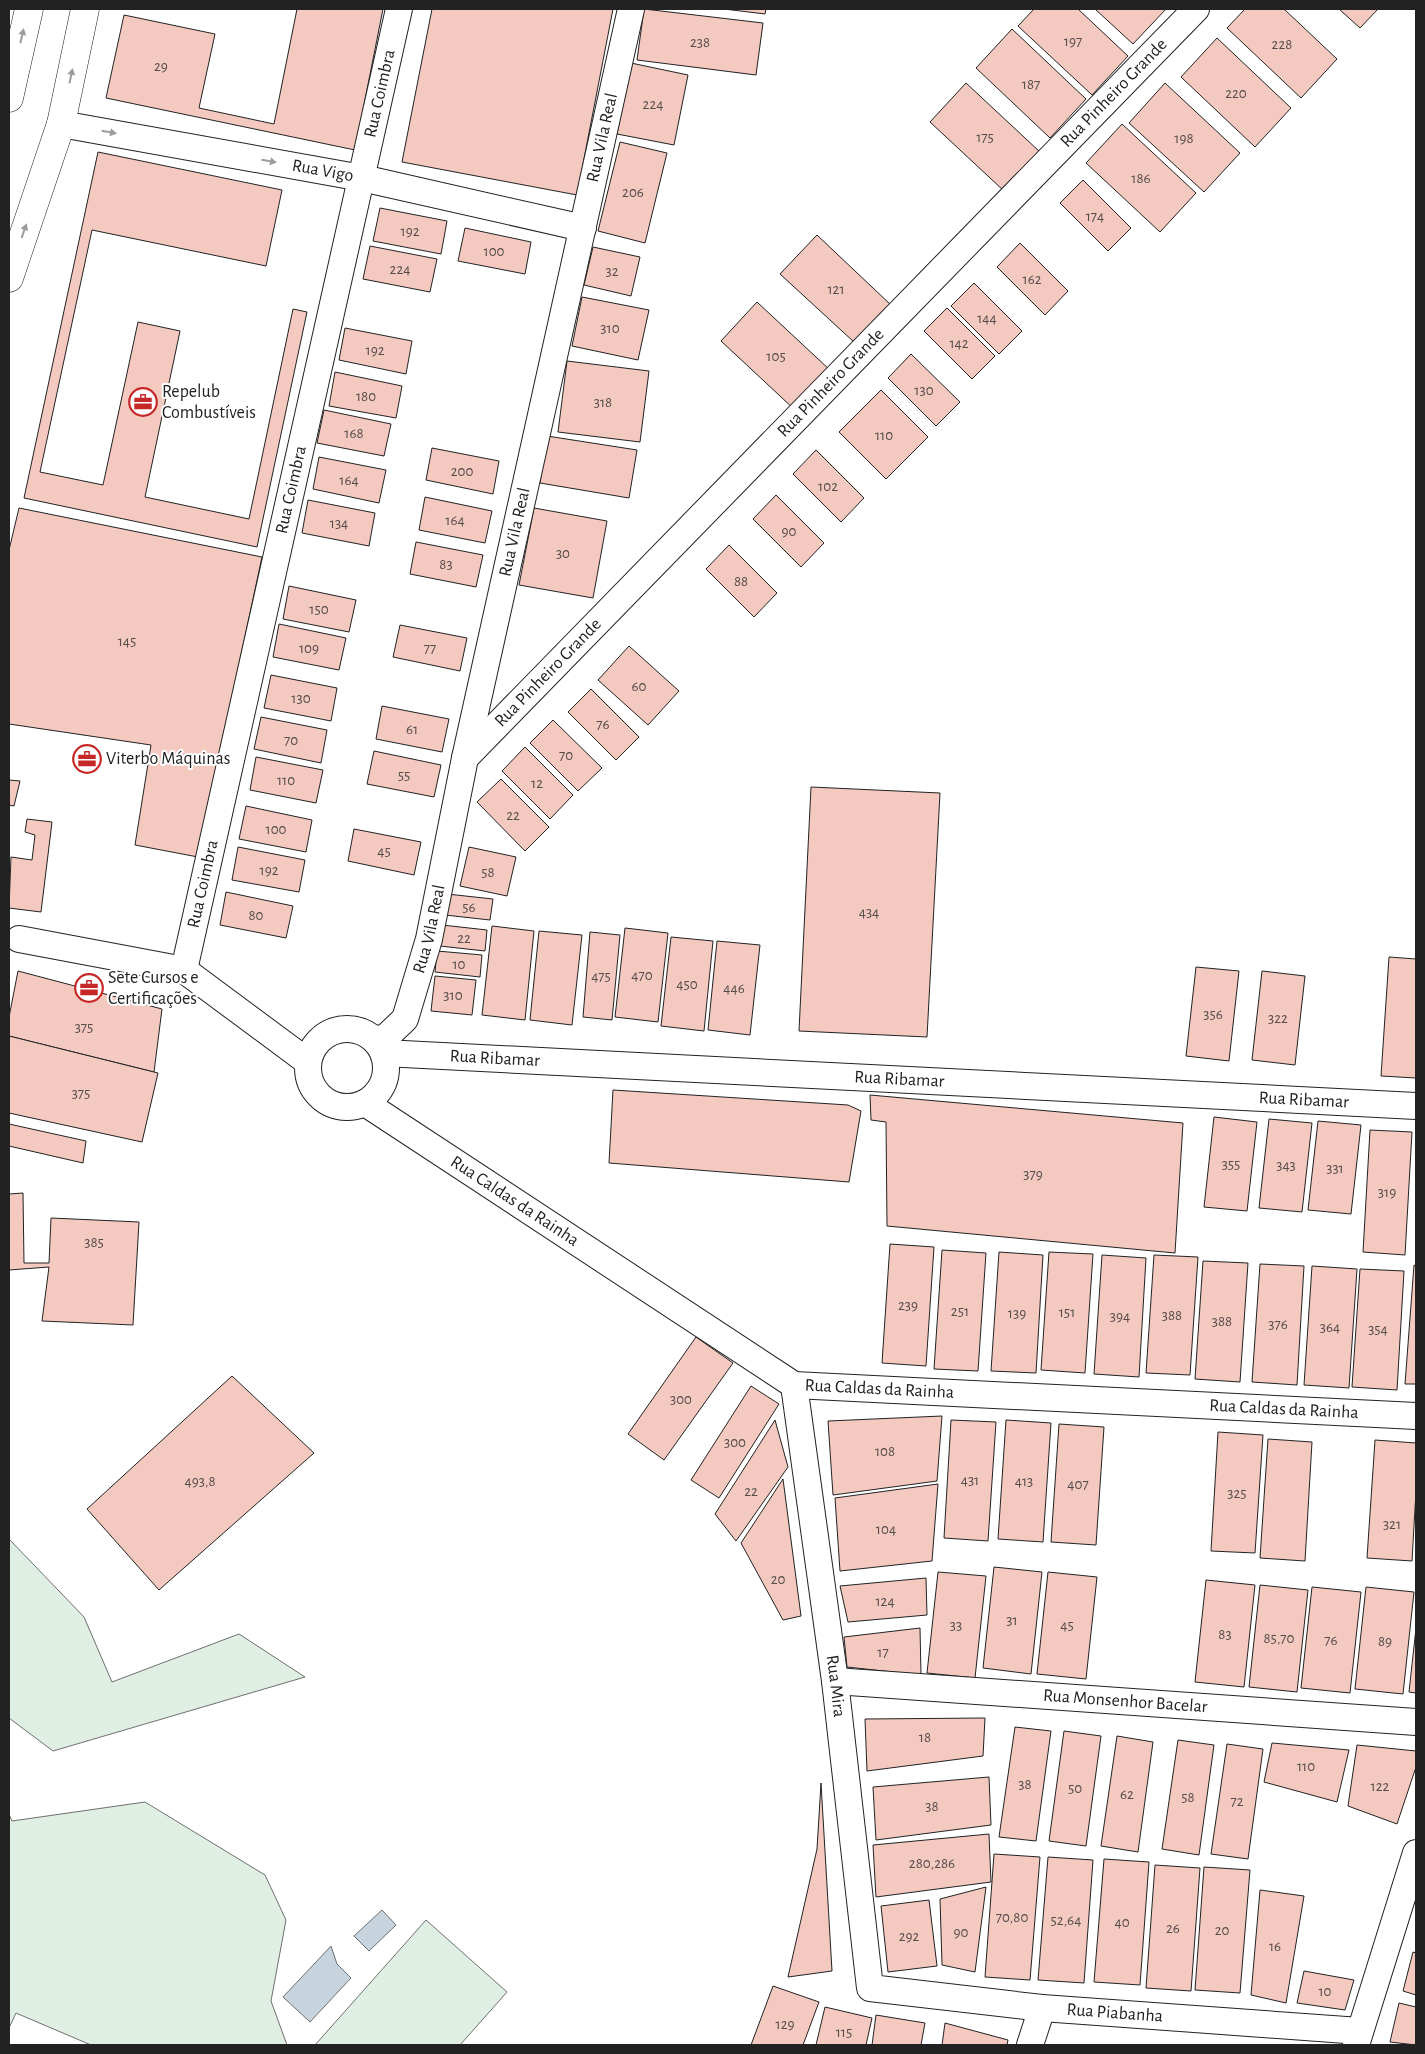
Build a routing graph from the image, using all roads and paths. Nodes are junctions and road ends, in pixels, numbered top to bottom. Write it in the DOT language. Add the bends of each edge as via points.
graph roads {
  1 [pos="29,9"];
  2 [pos="85,9"];
  3 [pos="399,9"];
  4 [pos="631,9"];
  5 [pos="1196,9"];
  6 [pos="9,98"];
  7 [pos="61,124"];
  8 [pos="362,178"];
  9 [pos="583,228"];
  10 [pos="9,278"];
  11 [pos="465,758"];
  12 [pos="18,939"];
  13 [pos="184,970"];
  14 [pos="379,1046"];
  15 [pos="308,1062"];
  16 [pos="365,1103"];
  17 [pos="1416,1106"];
  18 [pos="794,1385"];
  19 [pos="1416,1416"];
  20 [pos="835,1681"];
  21 [pos="1416,1722"];
  22 [pos="1416,1853"];
  23 [pos="870,1988"];
  24 [pos="1042,2008"];
  25 [pos="1358,2038"];
  26 [pos="1030,2045"];
  6 -- 1 [label="main road, one-way"];
  7 -- 2 [label="main road, one-way"];
  3 -- 8 [label="street, Rua Coimbra"];
  4 -- 9 [label="street, Rua Vila Real"];
  5 -- 11 [label="street, Rua Pinheiro Grande"];
  7 -- 8 [label="street, Rua Vigo, one-way"];
  10 -- 7 [label="main road, one-way"];
  8 -- 9 [label="street, Rua Vigo"];
  8 -- 13 [label="street, Rua Coimbra"];
  9 -- 11 [label="street, Rua Vila Real"];
  11 -- 14 [label="street, Rua Vila Real" via="429,939 411,1001 405,1018"];
  12 -- 13 [label="street"];
  13 -- 15 [label="street"];
  14 -- 15 [label="street" via="358,1030 340,1029 319,1041"];
  14 -- 16 [label="street" via="387,1065 382,1087"];
  14 -- 17 [label="street, Rua Ribamar"];
  15 -- 16 [label="street" via="312,1087 330,1104 354,1107"];
  16 -- 18 [label="street, Rua Caldas da Rainha"];
  18 -- 19 [label="street, Rua Caldas da Rainha"];
  18 -- 20 [label="street, Rua Mira"];
  20 -- 21 [label="street, Rua Monsenhor Bacelar"];
  20 -- 23 [label="street, Rua Mira"];
  22 -- 25 [label="street"];
  23 -- 24 [label="street, Rua Piabanha"];
  24 -- 25 [label="street, Rua Piabanha"];
  24 -- 26 [label="street"];
}
